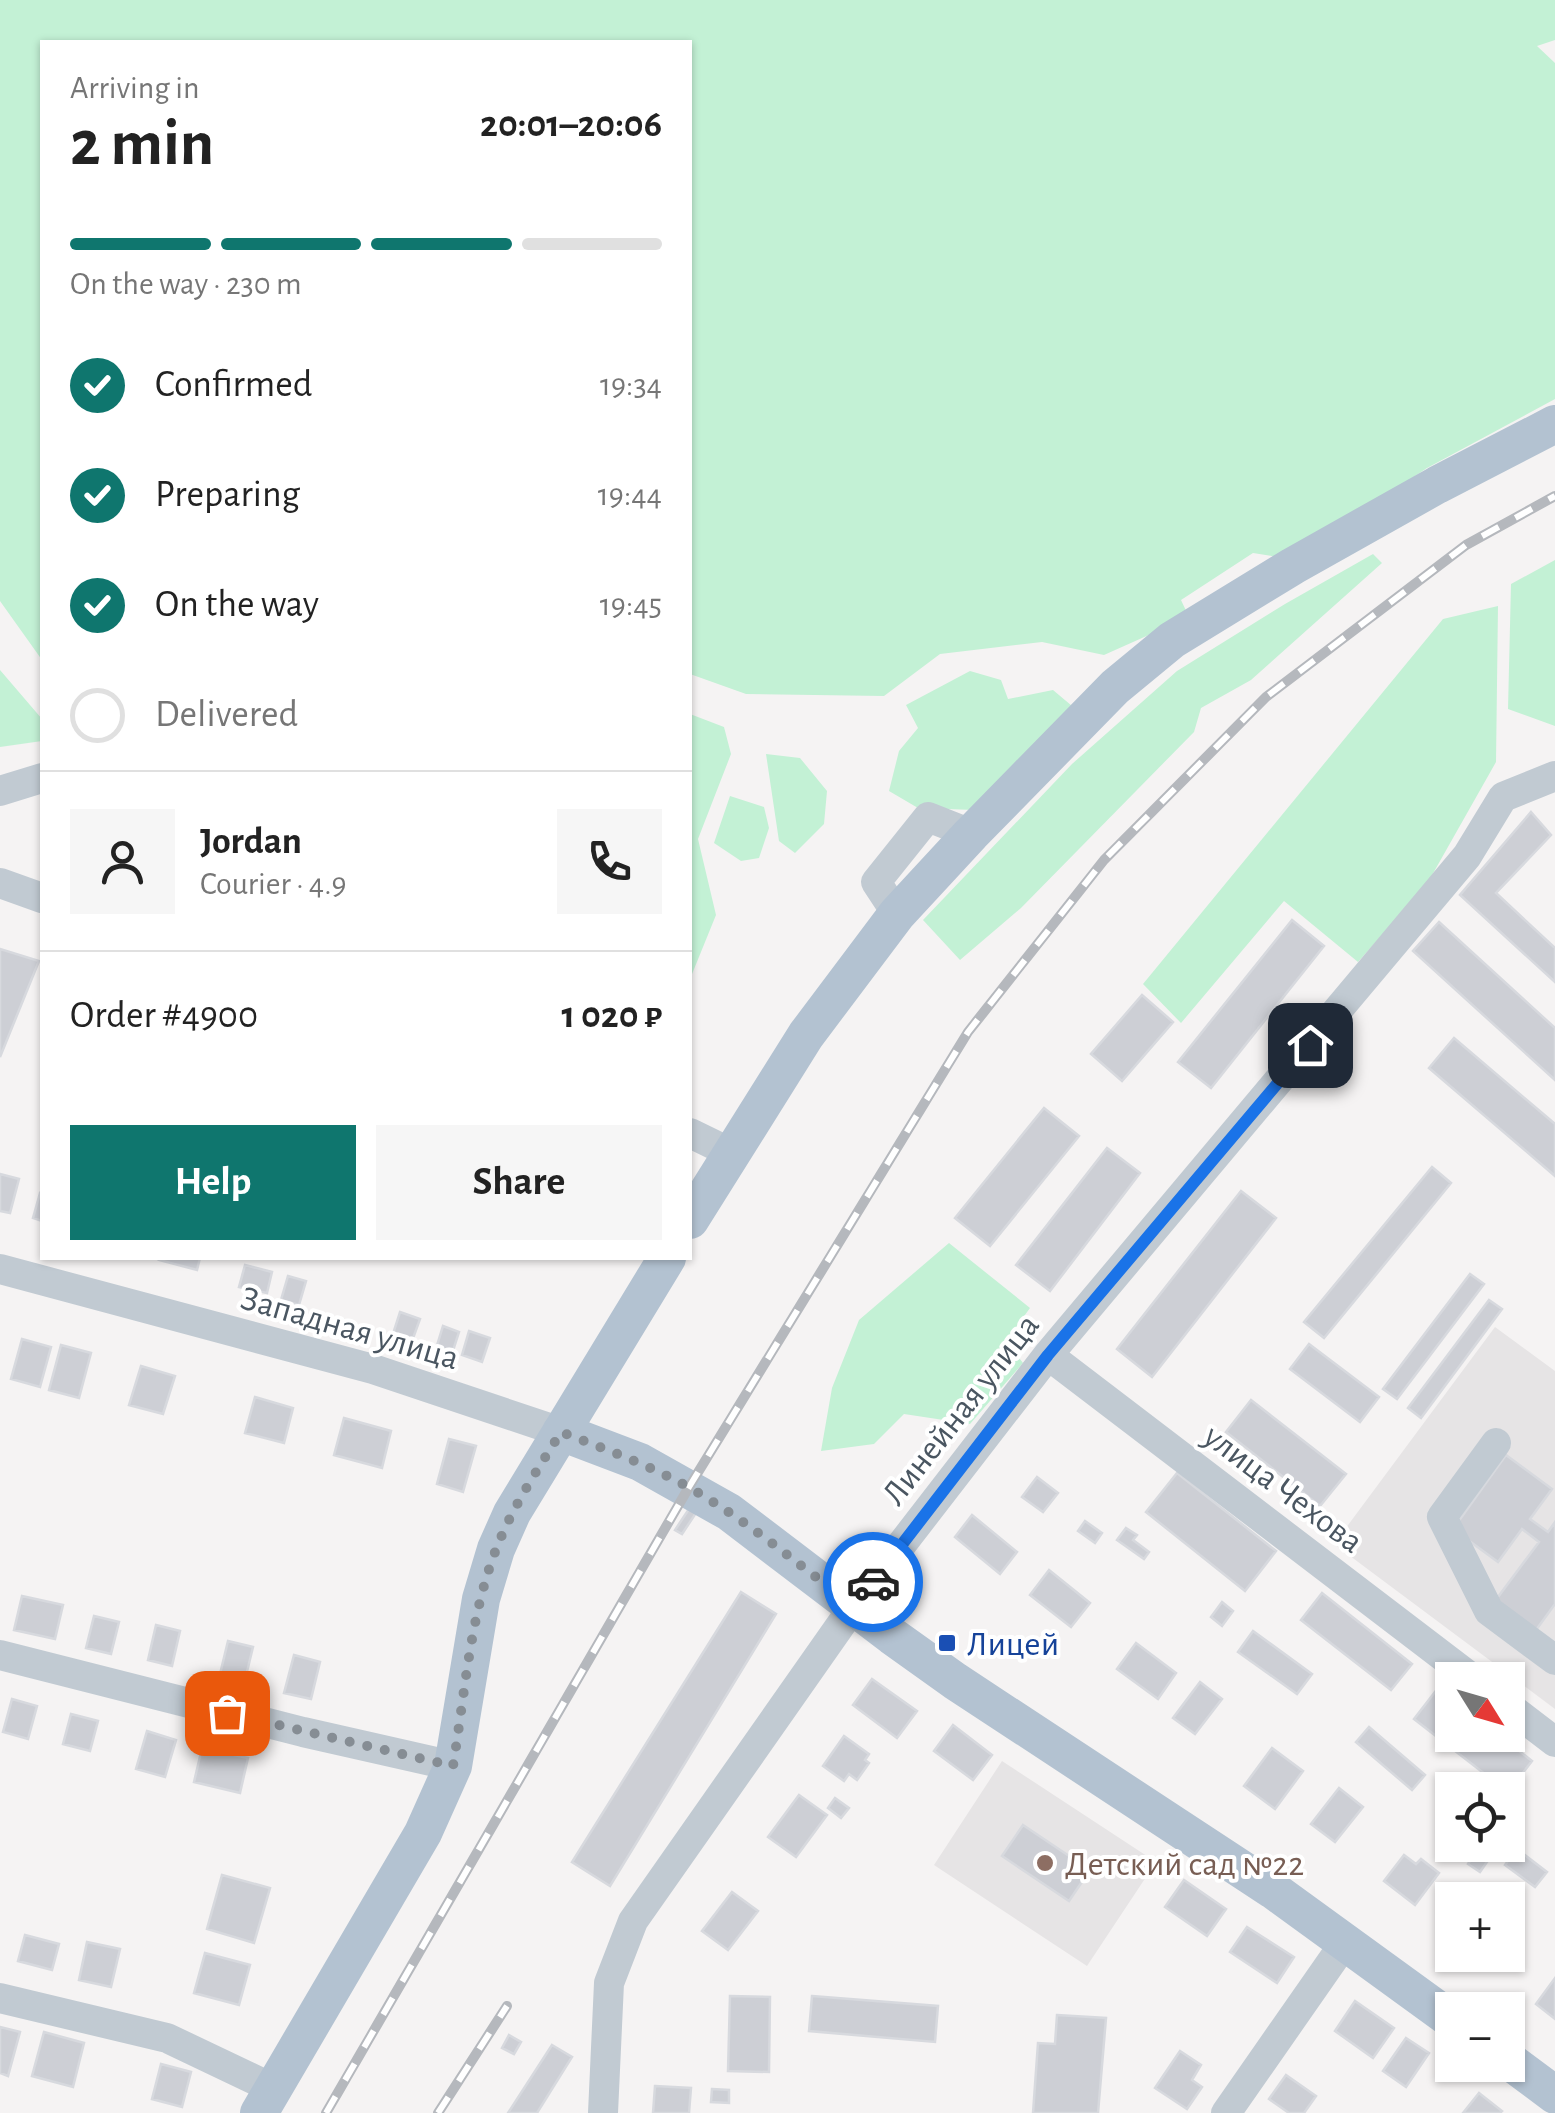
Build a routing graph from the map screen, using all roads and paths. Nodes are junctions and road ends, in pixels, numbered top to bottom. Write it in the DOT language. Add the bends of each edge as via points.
graph roads {
  1 [pos="1555,424"];
  2 [pos="1555,776"];
  3 [pos="40,779"];
  4 [pos="0,791"];
  5 [pos="0,883"];
  6 [pos="40,897"];
  7 [pos="692,1135"];
  8 [pos="730,1153"];
  9 [pos="692,1217"];
  10 [pos="666,1260"];
  11 [pos="0,1269"];
  12 [pos="1048,1355"];
  13 [pos="561,1432"];
  14 [pos="1496,1443"];
  15 [pos="854,1606"];
  16 [pos="0,1655"];
  17 [pos="1555,1660"];
  18 [pos="1450,1662"];
  19 [pos="1525,1719"];
  20 [pos="1555,1742"];
  21 [pos="453,1766"];
  22 [pos="1346,1942"];
  23 [pos="0,1998"];
  24 [pos="1435,2007"];
  25 [pos="1525,2073"];
  26 [pos="1555,2095"];
  27 [pos="266,2101"];
  28 [pos="603,2113"];
  29 [pos="1226,2113"];
  1 -- 8 [label="main road" via="1293,566 1172,640 1116,687 897,914 806,1035"];
  2 -- 12 [label="street, Линейная улица" via="1502,797 1467,856"];
  3 -- 4 [label="street"];
  5 -- 6 [label="street"];
  7 -- 8 [label="street"];
  8 -- 9 [label="main road"];
  10 -- 13 [label="main road"];
  11 -- 13 [label="street, Западная улица" via="372,1369"];
  12 -- 15 [label="street, Линейная улица"];
  12 -- 18 [label="street, улица Чехова"];
  13 -- 15 [label="main road" via="689,1488"];
  13 -- 21 [label="main road" via="496,1549 480,1599"];
  14 -- 17 [label="street" via="1442,1517 1489,1611"];
  15 -- 22 [label="main road"];
  15 -- 28 [label="street, Линейная улица" via="633,1921 609,1983"];
  16 -- 21 [label="street"];
  19 -- 20 [label="street"];
  21 -- 27 [label="main road" via="423,1832"];
  22 -- 24 [label="main road"];
  22 -- 29 [label="street"];
  23 -- 27 [label="street" via="166,2038"];
  25 -- 26 [label="main road"];
}
